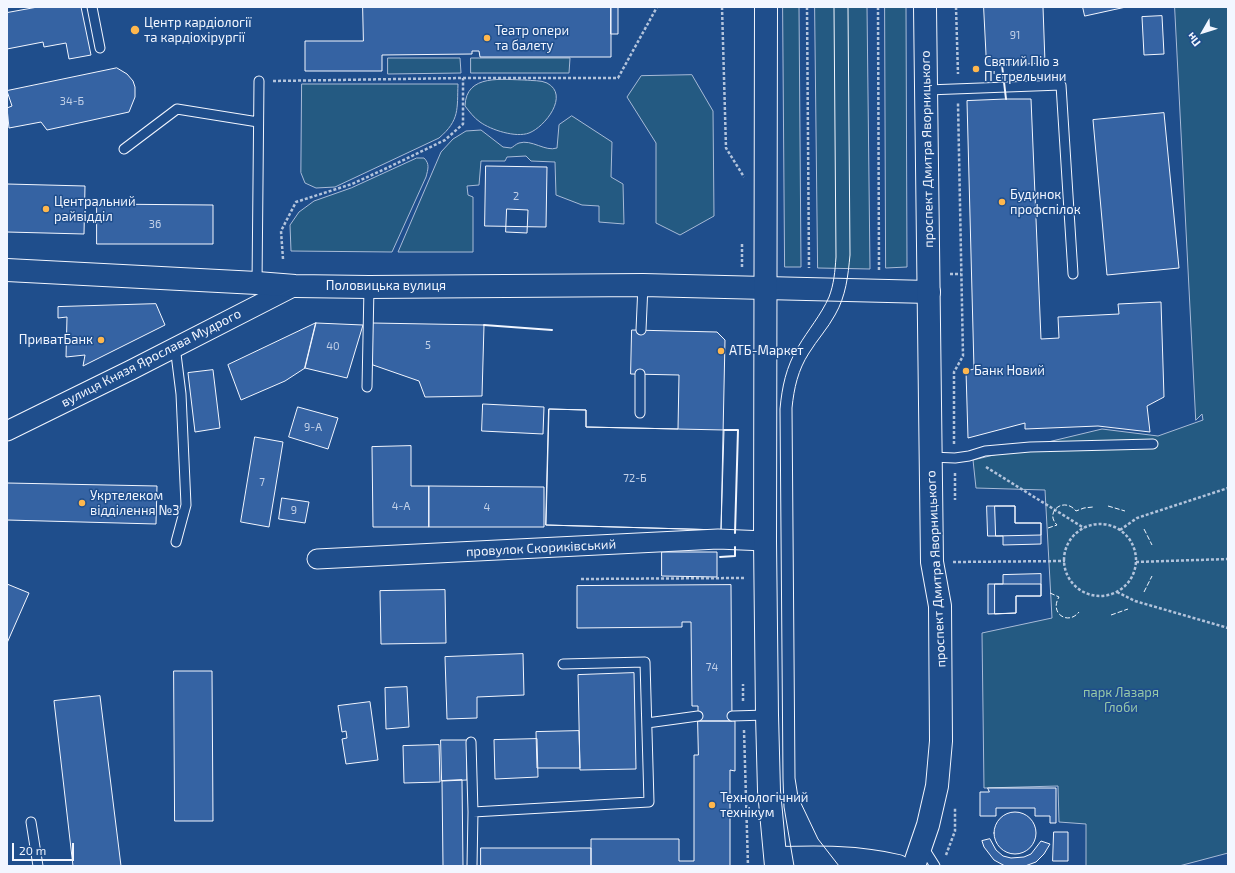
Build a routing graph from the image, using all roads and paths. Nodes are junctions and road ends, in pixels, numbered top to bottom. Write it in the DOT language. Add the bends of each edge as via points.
graph roads {
  1 [pos="92,7"];
  2 [pos="657,7"];
  3 [pos="722,7"];
  4 [pos="766,7"];
  5 [pos="807,7"];
  6 [pos="878,7"];
  7 [pos="925,7"];
  8 [pos="956,7"];
  9 [pos="100,48"];
  10 [pos="463,78"];
  11 [pos="259,81"];
  12 [pos="958,89"];
  13 [pos="927,90"];
  14 [pos="258,122"];
  15 [pos="124,149"];
  16 [pos="744,178"];
  17 [pos="742,242"];
  18 [pos="283,259"];
  19 [pos="7,270"];
  20 [pos="741,274"];
  21 [pos="1073,274"];
  22 [pos="809,275"];
  23 [pos="879,275"];
  24 [pos="766,282"];
  25 [pos="257,283"];
  26 [pos="643,285"];
  27 [pos="295,286"];
  28 [pos="369,287"];
  29 [pos="929,292"];
  30 [pos="641,330"];
  31 [pos="175,346"];
  32 [pos="640,374"];
  33 [pos="367,387"];
  34 [pos="640,413"];
  35 [pos="7,431"];
  36 [pos="1153,444"];
  37 [pos="969,456"];
  38 [pos="931,457"];
  39 [pos="954,458"];
  40 [pos="1228,488"];
  41 [pos="955,503"];
  42 [pos="1084,528"];
  43 [pos="1120,530"];
  44 [pos="765,541"];
  45 [pos="176,542"];
  46 [pos="955,555"];
  47 [pos="1228,559"];
  48 [pos="317,560"];
  49 [pos="932,562"];
  50 [pos="955,562"];
  51 [pos="1065,562"];
  52 [pos="1136,562"];
  53 [pos="581,579"];
  54 [pos="766,579"];
  55 [pos="1117,592"];
  56 [pos="1228,628"];
  57 [pos="563,664"];
  58 [pos="767,715"];
  59 [pos="698,716"];
  60 [pos="732,716"];
  61 [pos="647,723"];
  62 [pos="471,742"];
  63 [pos="955,800"];
  64 [pos="473,812"];
  65 [pos="31,822"];
  66 [pos="922,845"];
  67 [pos="945,859"];
  68 [pos="776,862"];
  69 [pos="38,866"];
  70 [pos="472,866"];
  71 [pos="898,866"];
  72 [pos="914,866"];
  73 [pos="935,866"];
  1 -- 9 [label="lane"];
  2 -- 10 [label="path" via="618,78"];
  3 -- 16 [label="path" via="726,148"];
  4 -- 24 [label="main road"];
  5 -- 22 [label="path"];
  6 -- 23 [label="path"];
  7 -- 13 [label="main road, проспект Дмитра Яворницького"];
  8 -- 12 [label="path"];
  10 -- 11 [label="path"];
  10 -- 18 [label="path" via="463,124 445,140 380,171 352,184 296,202 281,231"];
  11 -- 14 [label="lane"];
  12 -- 13 [label="lane"];
  12 -- 21 [label="lane" via="1061,85"];
  12 -- 39 [label="path" via="963,356 954,372"];
  13 -- 29 [label="main road, проспект Дмитра Яворницького"];
  14 -- 15 [label="lane" via="177,108"];
  14 -- 25 [label="lane"];
  17 -- 20 [label="path"];
  19 -- 25 [label="main road, Половицька вулиця"];
  24 -- 26 [label="main road, Половицька вулиця"];
  24 -- 29 [label="main road"];
  24 -- 44 [label="main road"];
  25 -- 27 [label="main road, Половицька вулиця"];
  26 -- 28 [label="main road, Половицька вулиця"];
  26 -- 30 [label="lane"];
  27 -- 28 [label="main road, Половицька вулиця"];
  27 -- 31 [label="street, вулиця Князя Ярослава Мудрого"];
  28 -- 33 [label="lane"];
  29 -- 38 [label="main road, проспект Дмитра Яворницького"];
  31 -- 35 [label="street, вулиця Князя Ярослава Мудрого"];
  31 -- 45 [label="lane" via="181,394 186,505"];
  32 -- 34 [label="lane"];
  36 -- 37 [label="lane" via="1030,447 985,451"];
  37 -- 39 [label="lane"];
  37 -- 42 [label="path"];
  38 -- 39 [label="lane"];
  38 -- 49 [label="main road, проспект Дмитра Яворницького"];
  39 -- 41 [label="path"];
  40 -- 43 [label="path" via="1137,518"];
  42 -- 43 [label="path" via="1102,524"];
  42 -- 51 [label="path" via="1070,540"];
  43 -- 52 [label="path" via="1132,544"];
  44 -- 48 [label="street, провулок Скориківський" via="718,539"];
  44 -- 54 [label="main road"];
  46 -- 50 [label="path"];
  47 -- 52 [label="path"];
  49 -- 50 [label="path"];
  49 -- 66 [label="main road, проспект Дмитра Яворницького" via="940,606 941,741 937,786"];
  50 -- 51 [label="path"];
  51 -- 55 [label="path" via="1068,576 1081,590 1098,596"];
  52 -- 55 [label="path" via="1130,580"];
  53 -- 54 [label="path"];
  54 -- 58 [label="main road"];
  55 -- 56 [label="path" via="1135,602"];
  57 -- 61 [label="lane" via="645,662"];
  58 -- 60 [label="lane"];
  58 -- 68 [label="main road" via="769,791"];
  59 -- 61 [label="lane"];
  61 -- 64 [label="lane" via="649,802"];
  62 -- 64 [label="lane"];
  63 -- 67 [label="path" via="955,831"];
  64 -- 70 [label="lane"];
  65 -- 69 [label="lane"];
  66 -- 72 [label="main road, проспект Дмитра Яворницького"];
  66 -- 73 [label="lane"];
  68 -- 71 [label="main road" via="857,860"];
}
